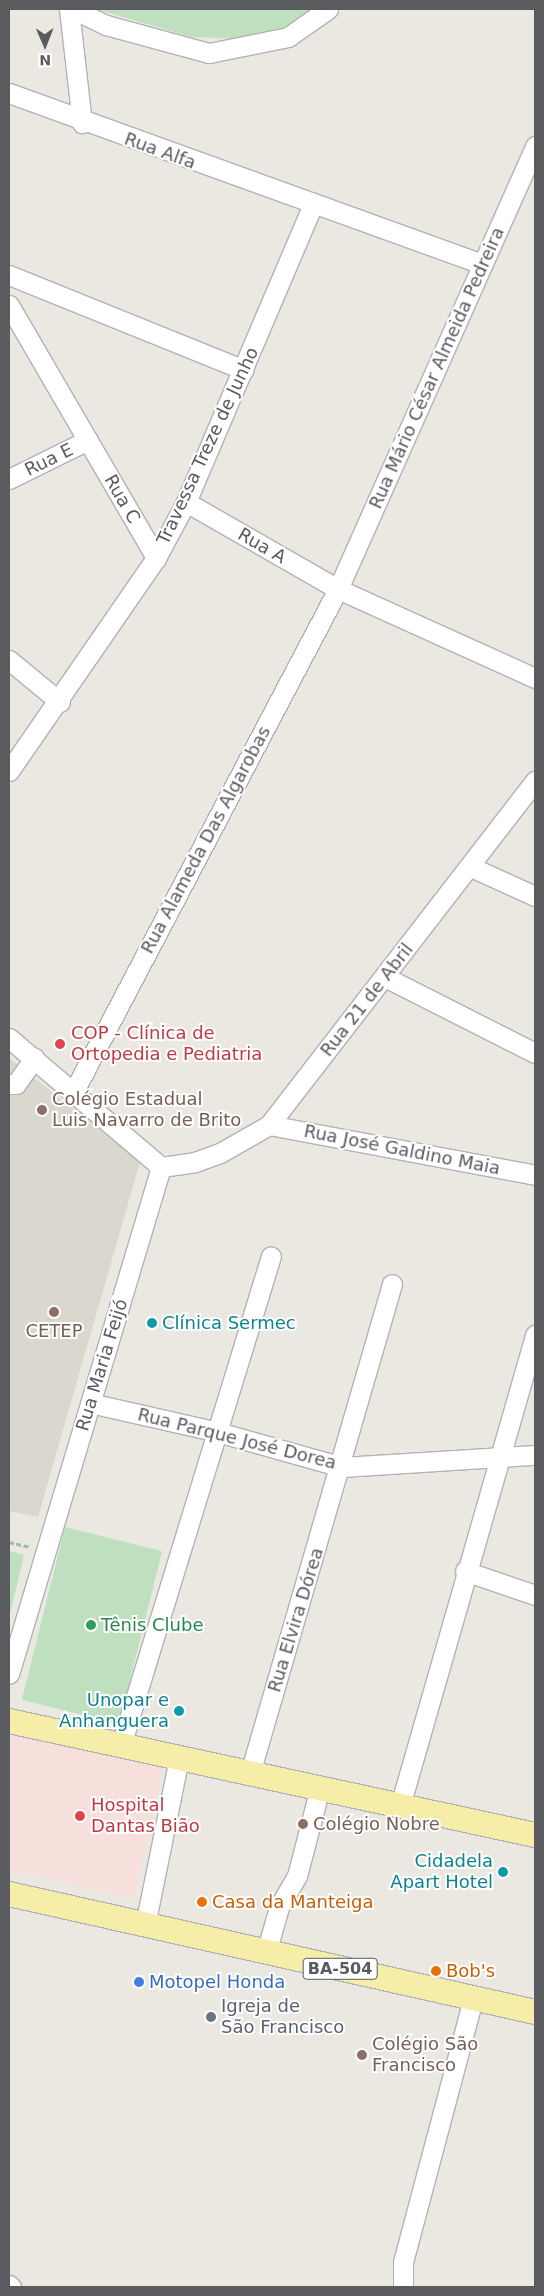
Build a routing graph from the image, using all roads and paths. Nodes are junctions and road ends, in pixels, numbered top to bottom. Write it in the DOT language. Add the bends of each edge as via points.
graph roads {
  1 [pos="71,9"];
  2 [pos="328,9"];
  3 [pos="9,93"];
  4 [pos="82,123"];
  5 [pos="535,146"];
  6 [pos="312,206"];
  7 [pos="482,264"];
  8 [pos="9,274"];
  9 [pos="9,305"];
  10 [pos="244,370"];
  11 [pos="88,440"];
  12 [pos="9,479"];
  13 [pos="186,502"];
  14 [pos="156,558"];
  15 [pos="338,589"];
  16 [pos="9,660"];
  17 [pos="535,678"];
  18 [pos="60,702"];
  19 [pos="9,771"];
  20 [pos="535,781"];
  21 [pos="471,867"];
  22 [pos="535,896"];
  23 [pos="386,977"];
  24 [pos="9,1038"];
  25 [pos="535,1053"];
  26 [pos="34,1058"];
  27 [pos="9,1084"];
  28 [pos="74,1090"];
  29 [pos="269,1125"];
  30 [pos="161,1167"];
  31 [pos="535,1174"];
  32 [pos="271,1256"];
  33 [pos="392,1284"];
  34 [pos="535,1335"];
  35 [pos="90,1403"];
  36 [pos="214,1431"];
  37 [pos="535,1455"];
  38 [pos="498,1458"];
  39 [pos="342,1467"];
  40 [pos="9,1542"];
  41 [pos="46,1551"];
  42 [pos="465,1570"];
  43 [pos="535,1595"];
  44 [pos="9,1674"];
  45 [pos="9,1721"];
  46 [pos="121,1745"];
  47 [pos="179,1758"];
  48 [pos="250,1773"];
  49 [pos="320,1788"];
  50 [pos="400,1806"];
  51 [pos="535,1835"];
  52 [pos="9,1894"];
  53 [pos="145,1925"];
  54 [pos="266,1952"];
  55 [pos="473,1999"];
  56 [pos="535,2012"];
  57 [pos="403,2287"];
  1 -- 2 [label="street" via="106,25 209,52 288,37"];
  1 -- 4 [label="street"];
  3 -- 4 [label="street, Rua Alfa"];
  4 -- 6 [label="street, Rua Alfa"];
  5 -- 7 [label="street, Rua Mário César Almeida Pedreira"];
  6 -- 7 [label="street, Rua Alfa"];
  6 -- 10 [label="street, Travessa Treze de Junho"];
  7 -- 15 [label="street, Rua Mário César Almeida Pedreira"];
  8 -- 10 [label="street"];
  9 -- 11 [label="street, Rua C"];
  10 -- 13 [label="street, Travessa Treze de Junho"];
  11 -- 12 [label="street, Rua E"];
  11 -- 14 [label="street, Rua C"];
  13 -- 14 [label="street, Travessa Treze de Junho"];
  13 -- 15 [label="street, Rua A"];
  14 -- 18 [label="street, Travessa Treze de Junho"];
  15 -- 17 [label="street, Rua A"];
  15 -- 28 [label="street, Rua Alameda Das Algarobas"];
  16 -- 18 [label="street"];
  18 -- 19 [label="street, Travessa Treze de Junho"];
  20 -- 21 [label="street, Rua 21 de Abril"];
  21 -- 22 [label="street"];
  21 -- 23 [label="street, Rua 21 de Abril"];
  23 -- 25 [label="street"];
  23 -- 29 [label="street, Rua 21 de Abril"];
  24 -- 26 [label="street"];
  26 -- 27 [label="street" via="16,1084"];
  26 -- 28 [label="street"];
  28 -- 30 [label="street"];
  29 -- 30 [label="street, Rua 21 de Abril" via="212,1156"];
  29 -- 31 [label="street, Rua José Galdino Maia"];
  30 -- 35 [label="street, Rua Maria Feijó"];
  32 -- 36 [label="street"];
  33 -- 39 [label="street, Rua Elvira Dórea"];
  34 -- 38 [label="street"];
  35 -- 36 [label="street, Rua Parque José Dorea"];
  35 -- 41 [label="street, Rua Maria Feijó"];
  36 -- 39 [label="street, Rua Parque José Dorea"];
  36 -- 46 [label="street"];
  37 -- 38 [label="street, Rua Parque José Dorea"];
  38 -- 39 [label="street, Rua Parque José Dorea"];
  38 -- 42 [label="street"];
  39 -- 48 [label="street, Rua Elvira Dórea"];
  40 -- 41 [label="path"];
  41 -- 44 [label="street, Rua Maria Feijó"];
  42 -- 43 [label="street"];
  42 -- 50 [label="street"];
  45 -- 46 [label="main road"];
  46 -- 47 [label="main road"];
  47 -- 48 [label="main road"];
  47 -- 53 [label="street"];
  48 -- 49 [label="main road"];
  49 -- 50 [label="main road"];
  49 -- 54 [label="street" via="297,1876 279,1907"];
  50 -- 51 [label="main road"];
  52 -- 53 [label="main road, BA-504"];
  53 -- 54 [label="main road, BA-504"];
  54 -- 55 [label="main road, BA-504"];
  55 -- 56 [label="main road, BA-504"];
  55 -- 57 [label="street" via="403,2262"];
}
